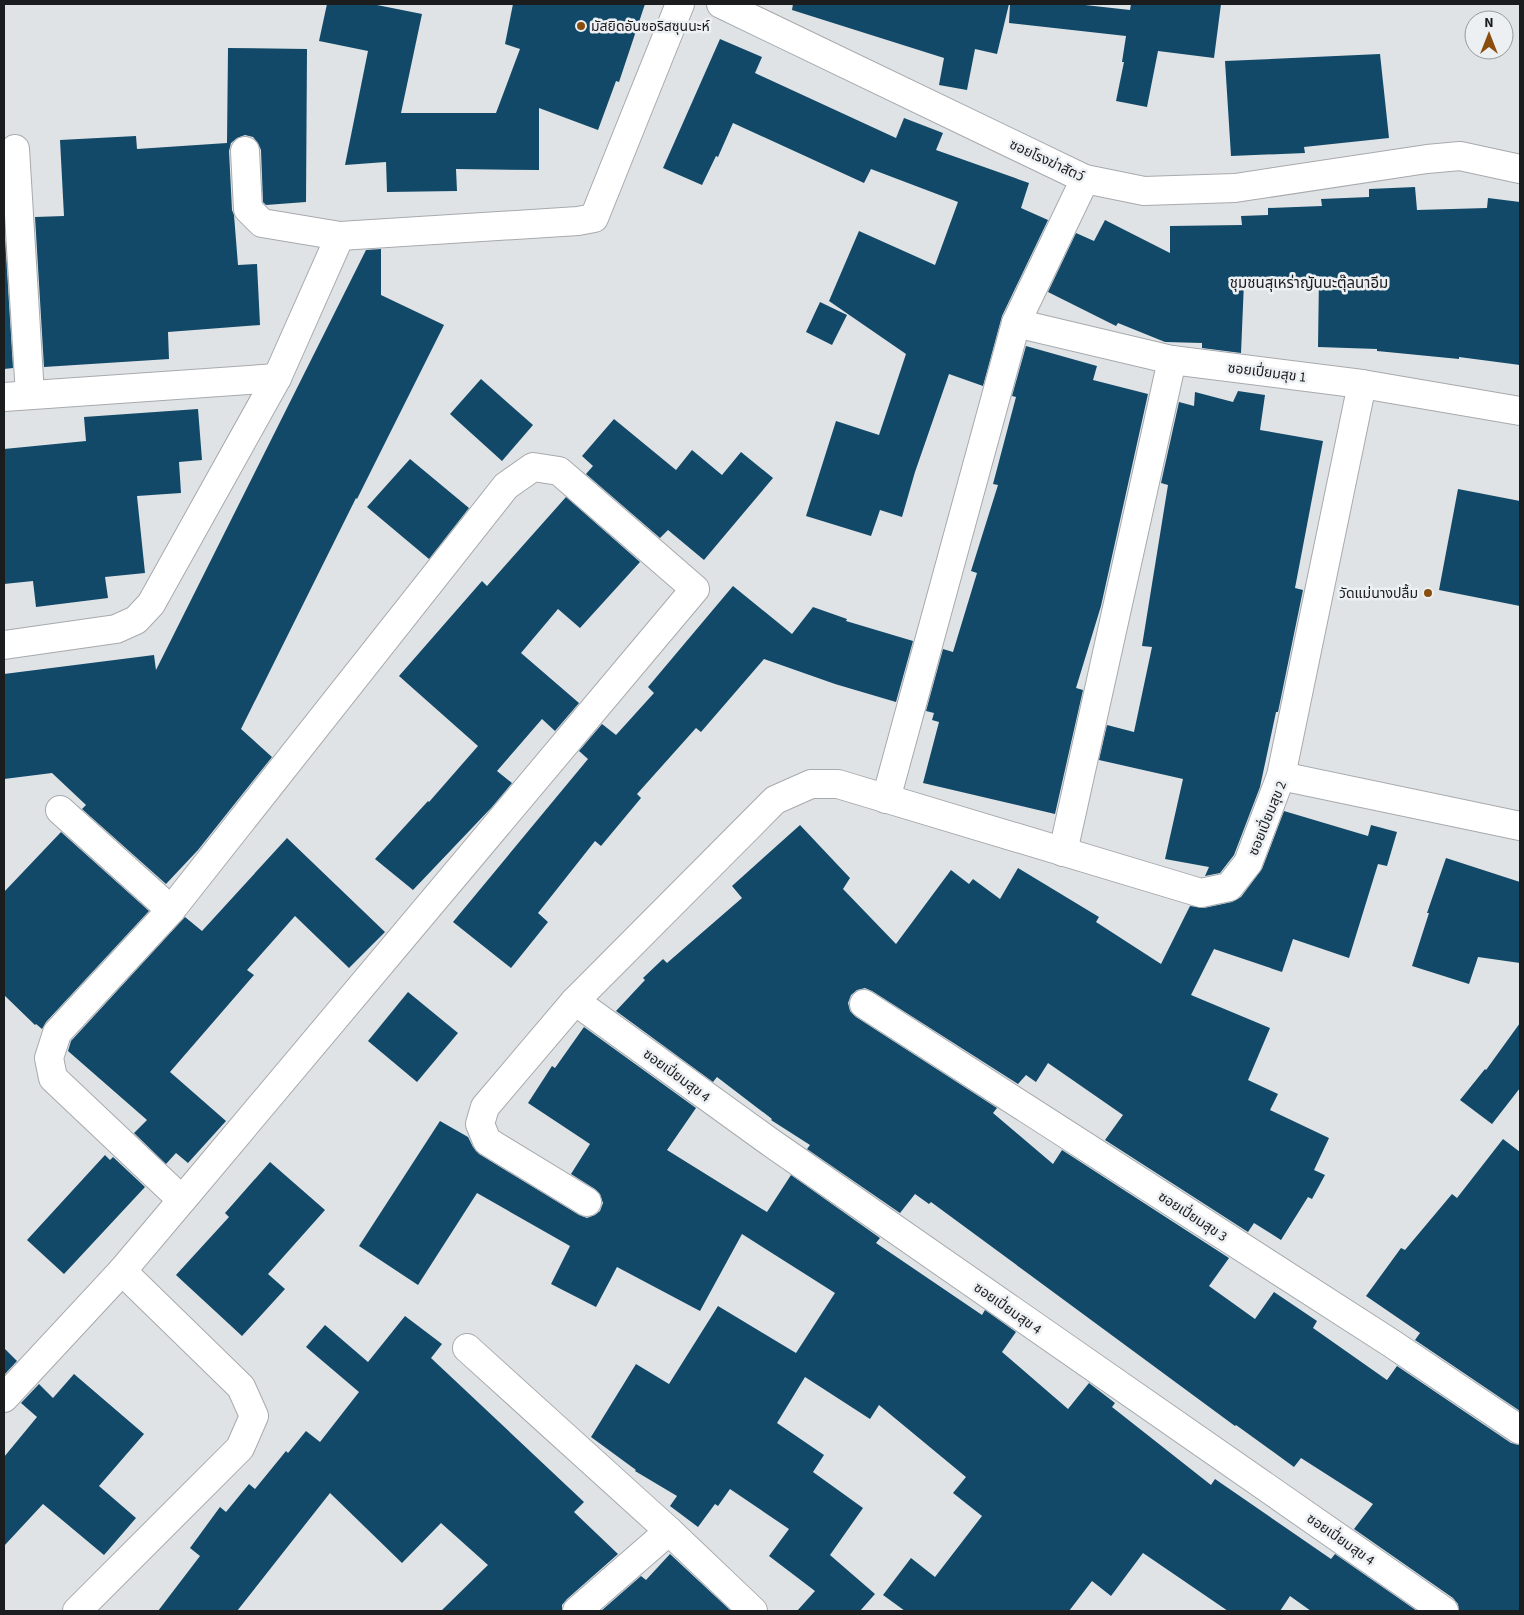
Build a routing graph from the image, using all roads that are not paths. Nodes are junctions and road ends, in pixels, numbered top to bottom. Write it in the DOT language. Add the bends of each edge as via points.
graph roads {
  1 [pos="680,4"];
  2 [pos="721,4"];
  3 [pos="15,148"];
  4 [pos="244,152"];
  5 [pos="1520,169"];
  6 [pos="1085,179"];
  7 [pos="340,236"];
  8 [pos="1016,323"];
  9 [pos="1172,360"];
  10 [pos="277,378"];
  11 [pos="1362,384"];
  12 [pos="17,396"];
  13 [pos="1520,411"];
  14 [pos="4,645"];
  15 [pos="1281,776"];
  16 [pos="886,799"];
  17 [pos="60,810"];
  18 [pos="1520,826"];
  19 [pos="1064,852"];
  20 [pos="171,910"];
  21 [pos="575,1002"];
  22 [pos="864,1004"];
  23 [pos="182,1200"];
  24 [pos="587,1202"];
  25 [pos="122,1271"];
  26 [pos="467,1348"];
  27 [pos="4,1398"];
  28 [pos="1520,1430"];
  29 [pos="669,1532"];
  30 [pos="77,1611"];
  31 [pos="577,1611"];
  32 [pos="753,1611"];
  33 [pos="1444,1611"];
  1 -- 7 [label="street" via="594,218"];
  2 -- 6 [label="street, ซอยโรงฆ่าสัตว์"];
  3 -- 12 [label="street"];
  4 -- 7 [label="street" via="248,209 262,223"];
  5 -- 6 [label="street, ซอยโรงฆ่าสัตว์" via="1460,156 1427,158 1235,188 1144,191"];
  6 -- 8 [label="street"];
  7 -- 10 [label="street"];
  8 -- 9 [label="street, ซอยเปี่ยมสุข 1"];
  8 -- 16 [label="street"];
  9 -- 11 [label="street, ซอยเปี่ยมสุข 1"];
  9 -- 19 [label="street"];
  10 -- 12 [label="street"];
  10 -- 14 [label="street" via="151,604 136,620 116,629"];
  11 -- 13 [label="street, ซอยเปี่ยมสุข 1"];
  11 -- 15 [label="street"];
  15 -- 18 [label="street, ซอยเปี่ยมสุข 2"];
  15 -- 19 [label="street, ซอยเปี่ยมสุข 2" via="1248,863 1229,887 1202,893"];
  16 -- 19 [label="street, ซอยเปี่ยมสุข 2"];
  16 -- 21 [label="street, ซอยเปี่ยมสุข 2" via="838,784 811,784 776,800"];
  17 -- 20 [label="street"];
  20 -- 23 [label="street" via="58,1033 49,1058 54,1078"];
  20 -- 23 [label="street" via="506,486 533,467 559,472 695,589"];
  21 -- 24 [label="street, ซอยเปี่ยมสุข 2" via="485,1107 480,1124 487,1141"];
  21 -- 33 [label="street, ซอยเปี่ยมสุข 4" via="770,1142"];
  22 -- 28 [label="street, ซอยเปี่ยมสุข 3" via="1391,1342"];
  23 -- 25 [label="street"];
  25 -- 27 [label="street"];
  25 -- 30 [label="street" via="240,1387 254,1416 240,1448"];
  26 -- 29 [label="street"];
  29 -- 31 [label="street"];
  29 -- 32 [label="street"];
}
